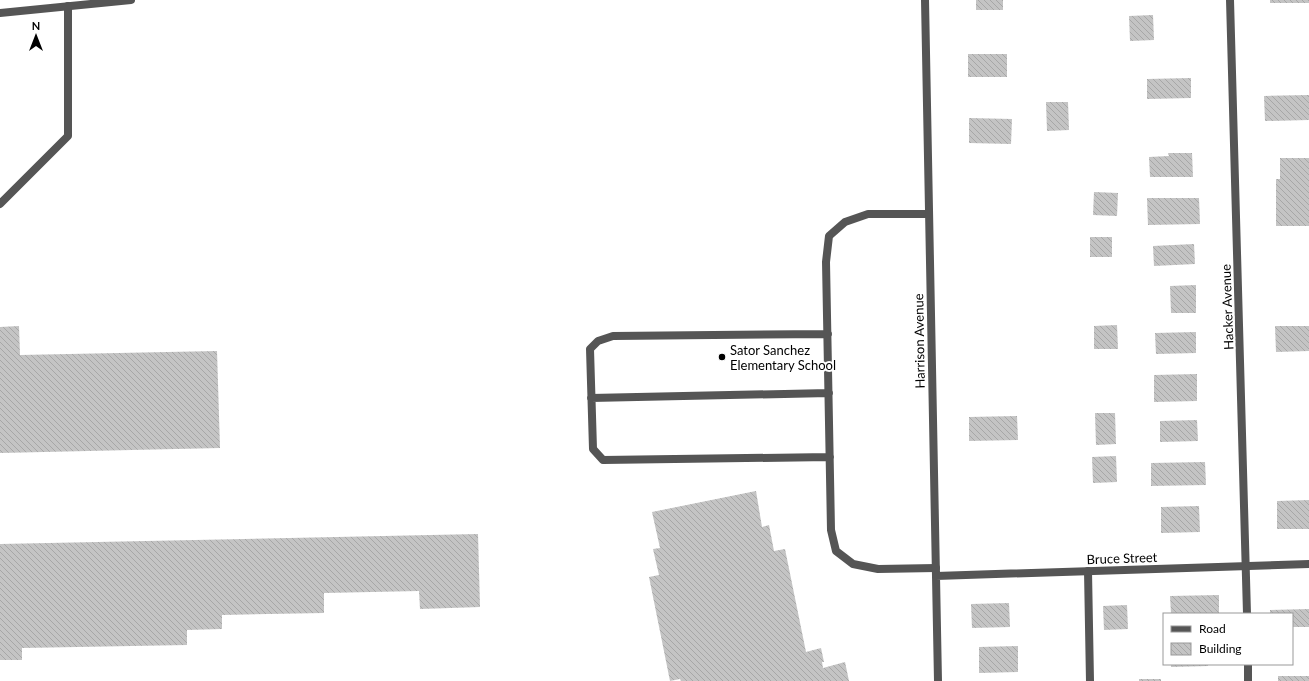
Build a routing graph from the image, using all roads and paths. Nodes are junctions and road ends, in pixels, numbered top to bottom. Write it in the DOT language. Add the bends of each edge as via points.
graph roads {
  1 [pos="131,0"];
  2 [pos="925,0"];
  3 [pos="1230,0"];
  4 [pos="91,2"];
  5 [pos="68,6"];
  6 [pos="0,13"];
  7 [pos="0,204"];
  8 [pos="929,214"];
  9 [pos="828,334"];
  10 [pos="829,393"];
  11 [pos="591,398"];
  12 [pos="830,457"];
  13 [pos="1309,564"];
  14 [pos="1247,567"];
  15 [pos="1088,571"];
  16 [pos="936,572"];
  17 [pos="1248,613"];
  18 [pos="1248,665"];
  19 [pos="938,681"];
  20 [pos="1090,681"];
  21 [pos="1248,681"];
  1 -- 4 [label="street"];
  2 -- 8 [label="street, Harrison Avenue"];
  3 -- 14 [label="street, Hacker Avenue"];
  4 -- 5 [label="street"];
  5 -- 6 [label="street"];
  5 -- 7 [label="street" via="68,136"];
  8 -- 9 [label="street, Bruce Street" via="868,214 845,222 830,236 826,262"];
  8 -- 16 [label="street, Harrison Avenue"];
  9 -- 10 [label="street, Bruce Street"];
  9 -- 11 [label="street" via="613,336 598,340 590,348"];
  10 -- 11 [label="street"];
  10 -- 12 [label="street, Bruce Street"];
  11 -- 12 [label="street" via="592,449 603,460"];
  12 -- 16 [label="street, Bruce Street" via="832,530 836,551 853,564 878,569"];
  13 -- 14 [label="street, Bruce Street"];
  14 -- 15 [label="street, Bruce Street"];
  14 -- 17 [label="street, Hacker Avenue"];
  15 -- 16 [label="street, Bruce Street"];
  15 -- 20 [label="street"];
  16 -- 19 [label="street, Harrison Avenue"];
  18 -- 21 [label="street"];
}
